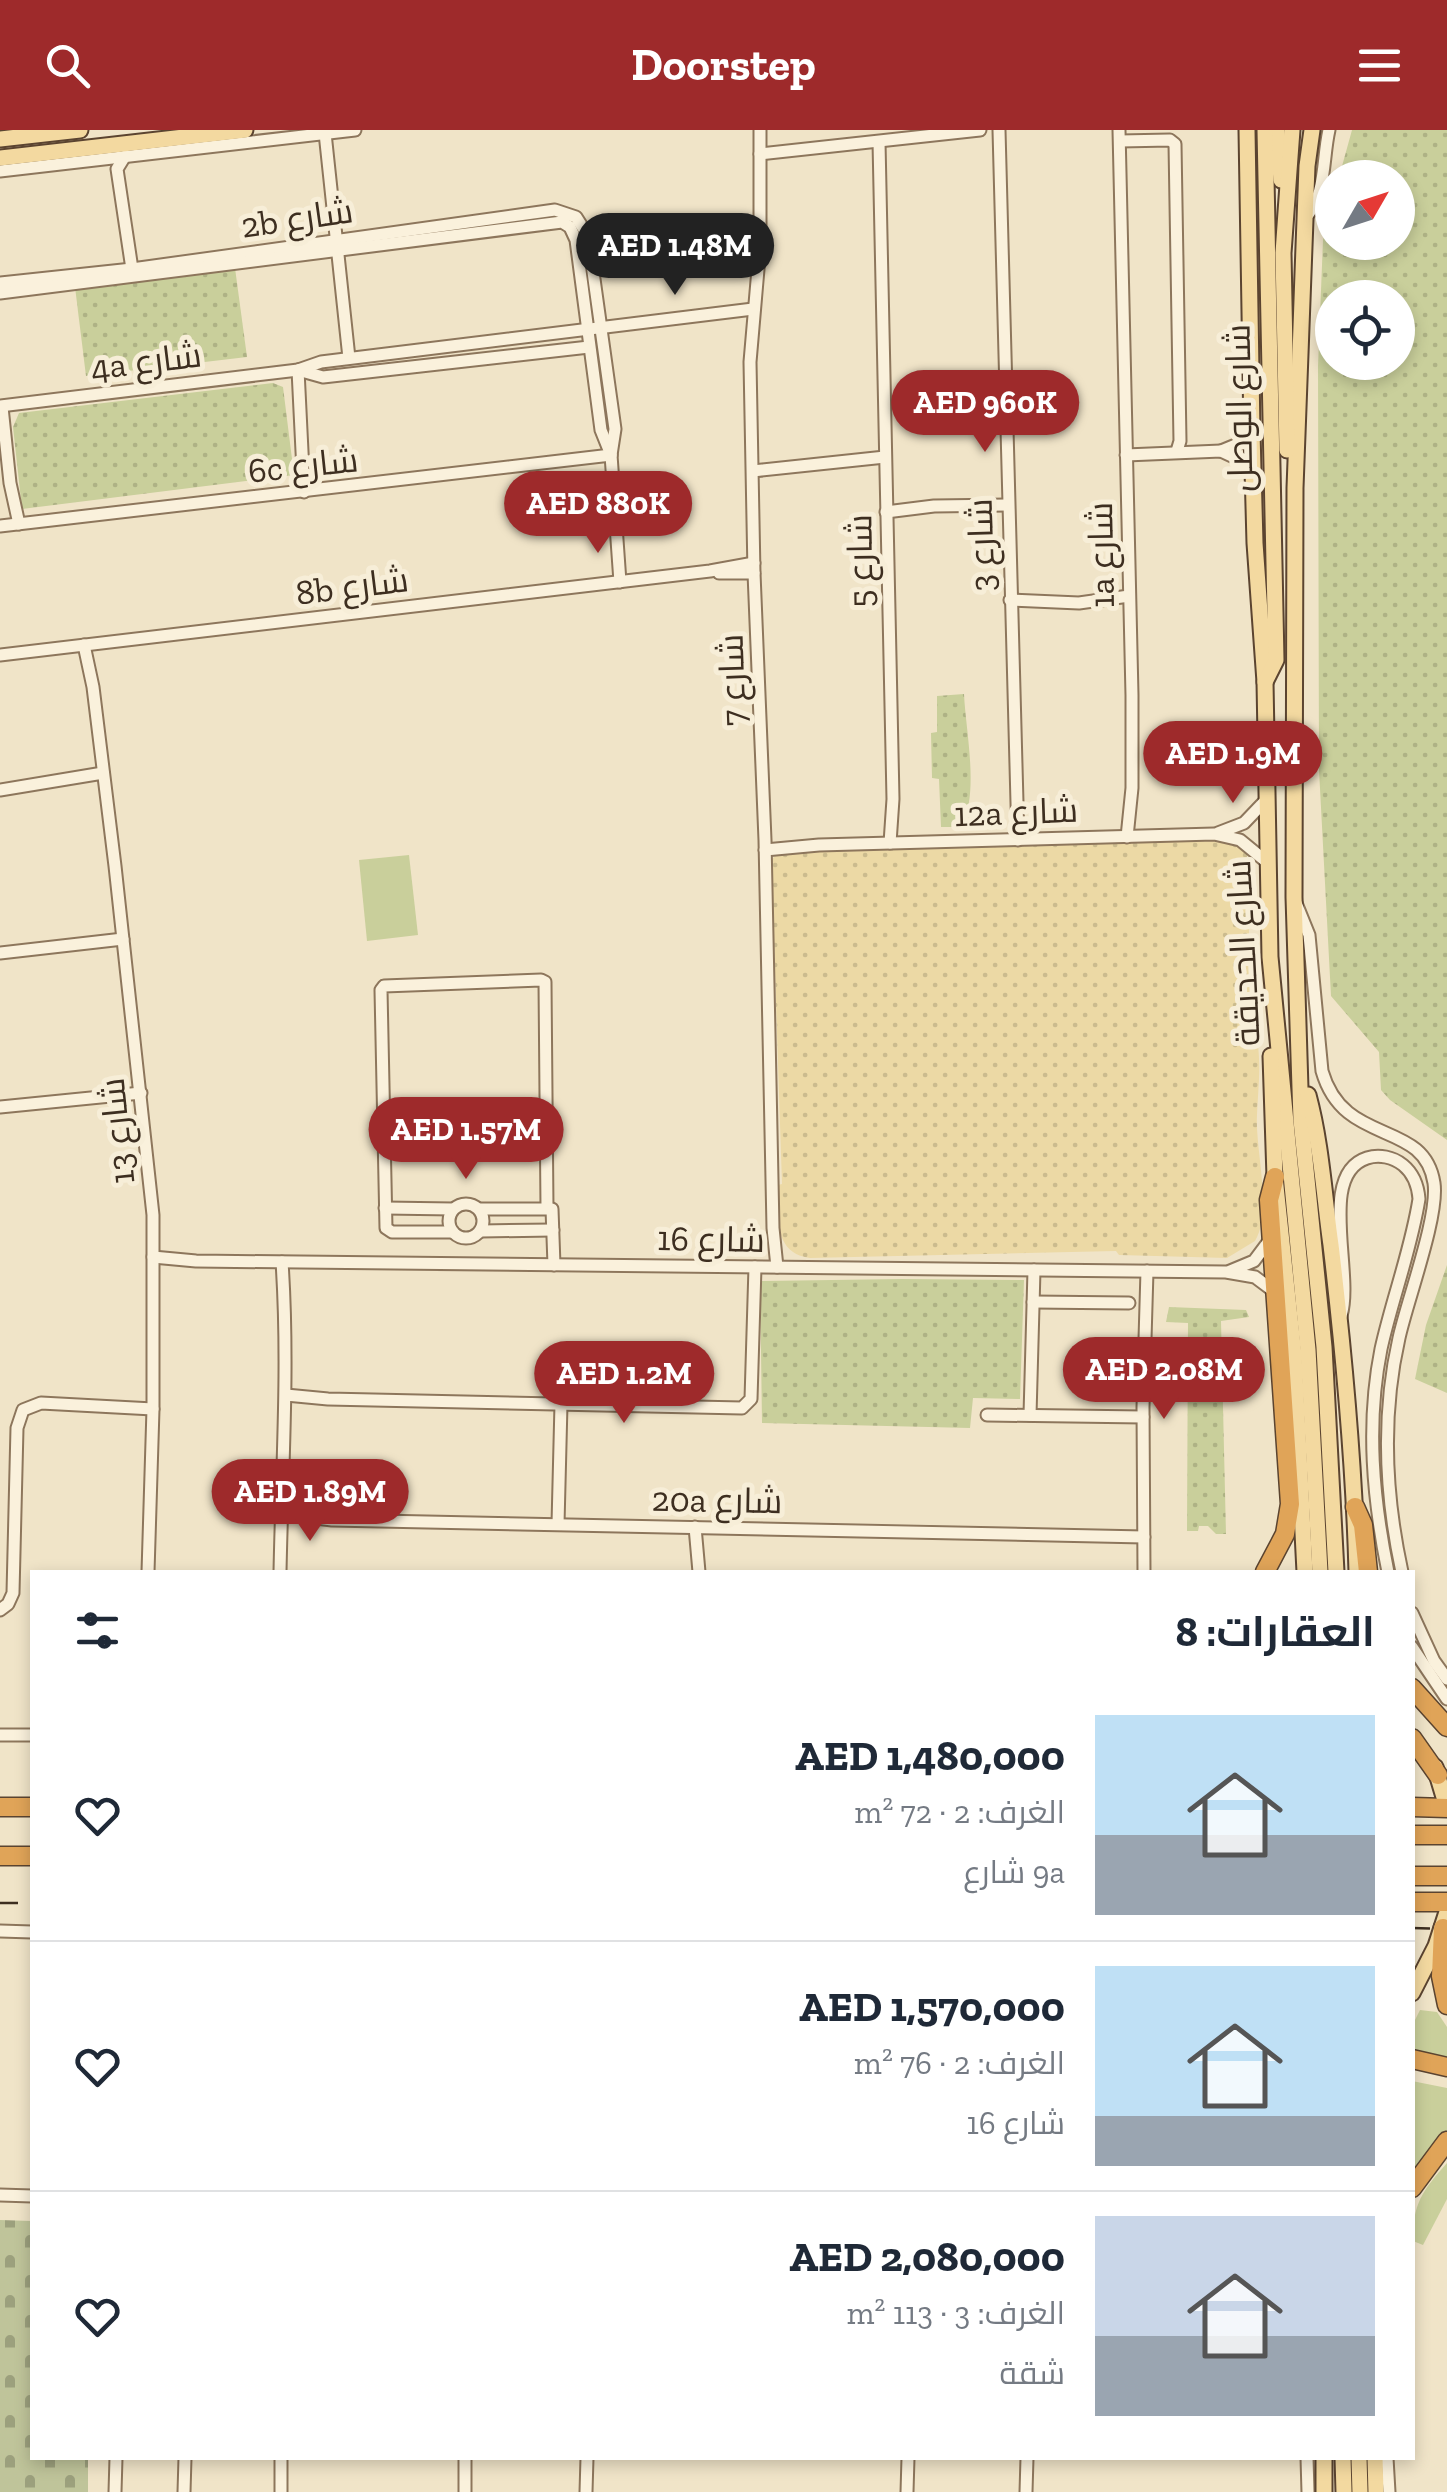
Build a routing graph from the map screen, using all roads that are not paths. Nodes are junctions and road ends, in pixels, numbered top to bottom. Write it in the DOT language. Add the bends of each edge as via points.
graph roads {
  1 [pos="80,130"];
  2 [pos="245,130"];
  3 [pos="355,130"];
  4 [pos="760,130"];
  5 [pos="980,130"];
  6 [pos="999,130"];
  7 [pos="1245,130"];
  8 [pos="1266,130"];
  9 [pos="1278,130"];
  10 [pos="1292,130"];
  11 [pos="1312,130"];
  12 [pos="1329,130"];
  13 [pos="325,133"];
  14 [pos="28,136"];
  15 [pos="1120,136"];
  16 [pos="0,139"];
  17 [pos="879,142"];
  18 [pos="104,147"];
  19 [pos="760,154"];
  20 [pos="21,156"];
  21 [pos="125,156"];
  22 [pos="0,158"];
  23 [pos="84,162"];
  24 [pos="0,171"];
  25 [pos="1285,194"];
  26 [pos="1304,219"];
  27 [pos="582,238"];
  28 [pos="337,245"];
  29 [pos="132,269"];
  30 [pos="0,283"];
  31 [pos="0,293"];
  32 [pos="753,309"];
  33 [pos="602,328"];
  34 [pos="587,330"];
  35 [pos="540,337"];
  36 [pos="589,347"];
  37 [pos="541,352"];
  38 [pos="349,358"];
  39 [pos="298,370"];
  40 [pos="1,407"];
  41 [pos="1252,432"];
  42 [pos="1126,451"];
  43 [pos="1221,451"];
  44 [pos="1172,452"];
  45 [pos="612,455"];
  46 [pos="885,462"];
  47 [pos="753,466"];
  48 [pos="1253,466"];
  49 [pos="1295,488"];
  50 [pos="310,492"];
  51 [pos="1007,505"];
  52 [pos="886,508"];
  53 [pos="9,525"];
  54 [pos="754,542"];
  55 [pos="754,568"];
  56 [pos="734,570"];
  57 [pos="624,582"];
  58 [pos="756,596"];
  59 [pos="1130,600"];
  60 [pos="1011,605"];
  61 [pos="89,645"];
  62 [pos="0,655"];
  63 [pos="1265,682"];
  64 [pos="104,778"];
  65 [pos="0,790"];
  66 [pos="1266,800"];
  67 [pos="1214,834"];
  68 [pos="1133,836"];
  69 [pos="1013,840"];
  70 [pos="895,843"];
  71 [pos="765,845"];
  72 [pos="1268,862"];
  73 [pos="1294,896"];
  74 [pos="123,939"];
  75 [pos="0,953"];
  76 [pos="1277,1044"];
  77 [pos="1300,1073"];
  78 [pos="140,1088"];
  79 [pos="0,1106"];
  80 [pos="1275,1178"];
  81 [pos="385,1208"];
  82 [pos="547,1208"];
  83 [pos="453,1209"];
  84 [pos="479,1209"];
  85 [pos="553,1230"];
  86 [pos="467,1234"];
  87 [pos="1271,1238"];
  88 [pos="153,1262"];
  89 [pos="286,1262"];
  90 [pos="466,1264"];
  91 [pos="554,1265"];
  92 [pos="766,1267"];
  93 [pos="1034,1270"];
  94 [pos="1147,1271"];
  95 [pos="1226,1272"];
  96 [pos="1276,1292"];
  97 [pos="1033,1302"];
  98 [pos="1129,1303"];
  99 [pos="1340,1320"];
  100 [pos="286,1401"];
  101 [pos="153,1404"];
  102 [pos="561,1404"];
  103 [pos="1144,1412"];
  104 [pos="987,1415"];
  105 [pos="1030,1415"];
  106 [pos="1355,1507"];
  107 [pos="282,1520"];
  108 [pos="558,1524"];
  109 [pos="701,1527"];
  110 [pos="1144,1533"];
  111 [pos="148,1570"];
  112 [pos="280,1570"];
  113 [pos="699,1570"];
  114 [pos="1144,1570"];
  115 [pos="1266,1570"];
  116 [pos="1305,1570"];
  117 [pos="1320,1570"];
  118 [pos="1336,1570"];
  119 [pos="1357,1570"];
  120 [pos="1368,1570"];
  121 [pos="1388,1570"];
  122 [pos="1402,1570"];
  123 [pos="0,1610"];
  124 [pos="1415,1620"];
  125 [pos="1415,1652"];
  126 [pos="1447,1679"];
  127 [pos="1415,1691"];
  128 [pos="1447,1699"];
  129 [pos="1447,1727"];
  130 [pos="1415,1729"];
  131 [pos="0,1734"];
  132 [pos="30,1735"];
  133 [pos="1415,1742"];
  134 [pos="1438,1775"];
  135 [pos="0,1807"];
  136 [pos="30,1807"];
  137 [pos="1415,1807"];
  138 [pos="1447,1808"];
  139 [pos="1415,1835"];
  140 [pos="1447,1835"];
  141 [pos="0,1856"];
  142 [pos="30,1856"];
  143 [pos="1415,1876"];
  144 [pos="1447,1876"];
  145 [pos="1415,1902"];
  146 [pos="1447,1902"];
  147 [pos="1445,1920"];
  148 [pos="0,1932"];
  149 [pos="30,1932"];
  150 [pos="1415,1987"];
  151 [pos="1447,2005"];
  152 [pos="1415,2061"];
  153 [pos="1447,2068"];
  154 [pos="1447,2141"];
  155 [pos="1415,2184"];
  156 [pos="0,2196"];
  157 [pos="30,2196"];
  158 [pos="116,2460"];
  159 [pos="185,2460"];
  160 [pos="281,2460"];
  161 [pos="466,2460"];
  162 [pos="586,2460"];
  163 [pos="908,2460"];
  164 [pos="1027,2460"];
  165 [pos="1308,2460"];
  166 [pos="1324,2460"];
  167 [pos="1343,2460"];
  168 [pos="1359,2460"];
  169 [pos="1375,2460"];
  170 [pos="1386,2460"];
  171 [pos="1321,2491"];
  172 [pos="115,2492"];
  173 [pos="184,2492"];
  174 [pos="280,2492"];
  175 [pos="465,2492"];
  176 [pos="586,2492"];
  177 [pos="907,2492"];
  178 [pos="1026,2492"];
  179 [pos="1344,2492"];
  180 [pos="1360,2492"];
  181 [pos="1376,2492"];
  182 [pos="1389,2492"];
  1 -- 14 [label="main road"];
  2 -- 18 [label="main road"];
  3 -- 13 [label="street"];
  4 -- 19 [label="street, شارع 7"];
  5 -- 17 [label="street"];
  6 -- 51 [label="street, شارع 3"];
  7 -- 41 [label="main road, شارع الحديقة"];
  8 -- 63 [label="main road, شارع الوصل" via="1276,660"];
  9 -- 25 [label="main road"];
  10 -- 25 [label="main road"];
  11 -- 26 [label="main road"];
  12 -- 26 [label="street" via="1320,189"];
  13 -- 21 [label="street"];
  13 -- 28 [label="street"];
  14 -- 16 [label="main road"];
  14 -- 20 [label="main road" via="16,145"];
  15 -- 42 [label="street, 1a شارع"];
  15 -- 44 [label="street" via="1175,144 1180,441"];
  17 -- 19 [label="street"];
  17 -- 46 [label="street, شارع 5"];
  18 -- 20 [label="main road"];
  18 -- 23 [label="main road"];
  19 -- 32 [label="street, شارع 7"];
  20 -- 22 [label="main road"];
  21 -- 23 [label="street"];
  21 -- 29 [label="street" via="118,168"];
  23 -- 24 [label="street"];
  25 -- 49 [label="main road, شارع الحديقة" via="1287,458"];
  26 -- 49 [label="main road"];
  27 -- 28 [label="street, 2b شارع" via="576,217 555,210"];
  27 -- 33 [label="street"];
  27 -- 34 [label="street"];
  28 -- 29 [label="street, 2b شارع"];
  28 -- 31 [label="street, 2b شارع"];
  28 -- 38 [label="street"];
  29 -- 30 [label="street, 2b شارع"];
  32 -- 33 [label="street, 4a شارع"];
  32 -- 47 [label="street, شارع 7"];
  33 -- 34 [label="street, 4a شارع"];
  33 -- 45 [label="street" via="615,429"];
  34 -- 35 [label="street, 4a شارع"];
  34 -- 36 [label="street"];
  35 -- 37 [label="street"];
  35 -- 38 [label="street, 4a شارع"];
  36 -- 37 [label="street, 4a شارع"];
  36 -- 45 [label="street" via="602,436"];
  37 -- 39 [label="street, 4a شارع" via="323,376"];
  38 -- 39 [label="street, 4a شارع"];
  39 -- 40 [label="street, 4a شارع"];
  39 -- 50 [label="street"];
  40 -- 53 [label="street"];
  41 -- 43 [label="street"];
  41 -- 48 [label="main road, شارع الحديقة"];
  42 -- 44 [label="street"];
  42 -- 59 [label="street, 1a شارع"];
  43 -- 44 [label="street"];
  43 -- 48 [label="street"];
  45 -- 50 [label="street, 6c شارع"];
  45 -- 57 [label="street"];
  46 -- 47 [label="street"];
  46 -- 52 [label="street, شارع 5"];
  47 -- 54 [label="street, شارع 7"];
  48 -- 63 [label="main road, شارع الحديقة"];
  49 -- 73 [label="main road, شارع الحديقة"];
  50 -- 53 [label="street, 6c شارع"];
  51 -- 52 [label="street"];
  51 -- 60 [label="street, شارع 3"];
  52 -- 70 [label="street, شارع 5"];
  54 -- 55 [label="street, شارع 7"];
  54 -- 56 [label="street"];
  55 -- 56 [label="street, 8b شارع"];
  55 -- 58 [label="street, شارع 7"];
  56 -- 57 [label="street, 8b شارع"];
  56 -- 58 [label="street"];
  57 -- 61 [label="street, 8b شارع"];
  58 -- 71 [label="street, شارع 7"];
  59 -- 60 [label="street"];
  59 -- 68 [label="street, 1a شارع"];
  60 -- 69 [label="street, شارع 3"];
  61 -- 62 [label="street, 8b شارع"];
  61 -- 64 [label="street, شارع 13"];
  63 -- 66 [label="main road, شارع الحديقة"];
  64 -- 65 [label="street"];
  64 -- 74 [label="street, شارع 13"];
  66 -- 67 [label="street, 12a شارع" via="1239,827"];
  66 -- 72 [label="main road, شارع الحديقة"];
  67 -- 68 [label="street, 12a شارع"];
  67 -- 72 [label="street, 12a شارع" via="1240,840"];
  68 -- 69 [label="street, 12a شارع"];
  69 -- 70 [label="street, 12a شارع"];
  70 -- 71 [label="street, 12a شارع"];
  71 -- 92 [label="street, شارع 7" via="773,1228"];
  72 -- 76 [label="main road, شارع الحديقة"];
  73 -- 77 [label="main road, شارع الحديقة"];
  73 -- 122 [label="street" via="1309,935 1327,1087 1355,1120 1410,1144 1434,1178 1388,1398 1386,1466"];
  74 -- 75 [label="street"];
  74 -- 78 [label="street, شارع 13"];
  76 -- 80 [label="main road" via="1270,1065"];
  76 -- 117 [label="main road, شارع الحديقة" via="1308,1350"];
  77 -- 99 [label="main road" via="1313,1119"];
  77 -- 118 [label="main road, شارع الحديقة"];
  78 -- 79 [label="street"];
  78 -- 88 [label="street, شارع 13"];
  80 -- 87 [label="highway"];
  80 -- 116 [label="main road"];
  81 -- 82 [label="street" via="381,988 541,980"];
  81 -- 83 [label="street"];
  81 -- 86 [label="street" via="390,1232"];
  82 -- 84 [label="street"];
  82 -- 85 [label="street"];
  83 -- 84 [label="street" via="466,1203"];
  83 -- 86 [label="street" via="449,1218"];
  84 -- 86 [label="street" via="484,1217"];
  85 -- 86 [label="street"];
  85 -- 91 [label="street"];
  86 -- 90 [label="street"];
  87 -- 95 [label="street" via="1254,1261"];
  87 -- 96 [label="highway"];
  88 -- 89 [label="street, شارع 16"];
  88 -- 101 [label="street, شارع 13"];
  89 -- 90 [label="street, شارع 16"];
  89 -- 100 [label="street"];
  90 -- 91 [label="street, شارع 16"];
  91 -- 92 [label="street, شارع 16"];
  92 -- 93 [label="street, شارع 16"];
  92 -- 102 [label="street, شارع 7" via="746,1406"];
  93 -- 94 [label="street, شارع 16"];
  93 -- 97 [label="street"];
  94 -- 95 [label="street, شارع 16"];
  94 -- 103 [label="street"];
  95 -- 96 [label="street, شارع 16" via="1255,1277"];
  96 -- 115 [label="highway" via="1290,1504 1285,1534"];
  97 -- 98 [label="street"];
  97 -- 105 [label="street"];
  99 -- 106 [label="main road"];
  99 -- 121 [label="street" via="1346,1285 1339,1190 1354,1164 1387,1157 1407,1168 1419,1199 1374,1406 1374,1477"];
  100 -- 102 [label="street"];
  100 -- 107 [label="street"];
  101 -- 111 [label="street, شارع 13"];
  101 -- 123 [label="street" via="41,1402 20,1415 13,1593"];
  102 -- 108 [label="street"];
  103 -- 105 [label="street"];
  103 -- 110 [label="street"];
  104 -- 105 [label="street"];
  106 -- 119 [label="main road"];
  106 -- 120 [label="highway"];
  107 -- 108 [label="street, 20a شارع"];
  107 -- 112 [label="street"];
  108 -- 109 [label="street, 20a شارع"];
  109 -- 110 [label="street, 20a شارع"];
  109 -- 113 [label="street"];
  110 -- 114 [label="street"];
  124 -- 126 [label="street"];
  125 -- 128 [label="street"];
  127 -- 129 [label="highway"];
  130 -- 134 [label="main road"];
  131 -- 132 [label="street"];
  133 -- 134 [label="highway"];
  134 -- 138 [label="main road"];
  135 -- 136 [label="highway"];
  137 -- 138 [label="highway"];
  139 -- 140 [label="highway"];
  141 -- 142 [label="highway"];
  143 -- 144 [label="highway"];
  145 -- 146 [label="highway"];
  147 -- 150 [label="main road"];
  147 -- 151 [label="highway" via="1441,1976"];
  148 -- 149 [label="street"];
  152 -- 153 [label="highway"];
  154 -- 155 [label="highway"];
  156 -- 157 [label="street"];
  158 -- 172 [label="street"];
  159 -- 173 [label="street"];
  160 -- 174 [label="street"];
  161 -- 175 [label="street"];
  162 -- 176 [label="street"];
  163 -- 177 [label="street"];
  164 -- 178 [label="street"];
  165 -- 171 [label="street"];
  166 -- 171 [label="main road"];
  167 -- 179 [label="main road"];
  168 -- 180 [label="main road"];
  169 -- 181 [label="main road"];
  170 -- 182 [label="street"];
}
